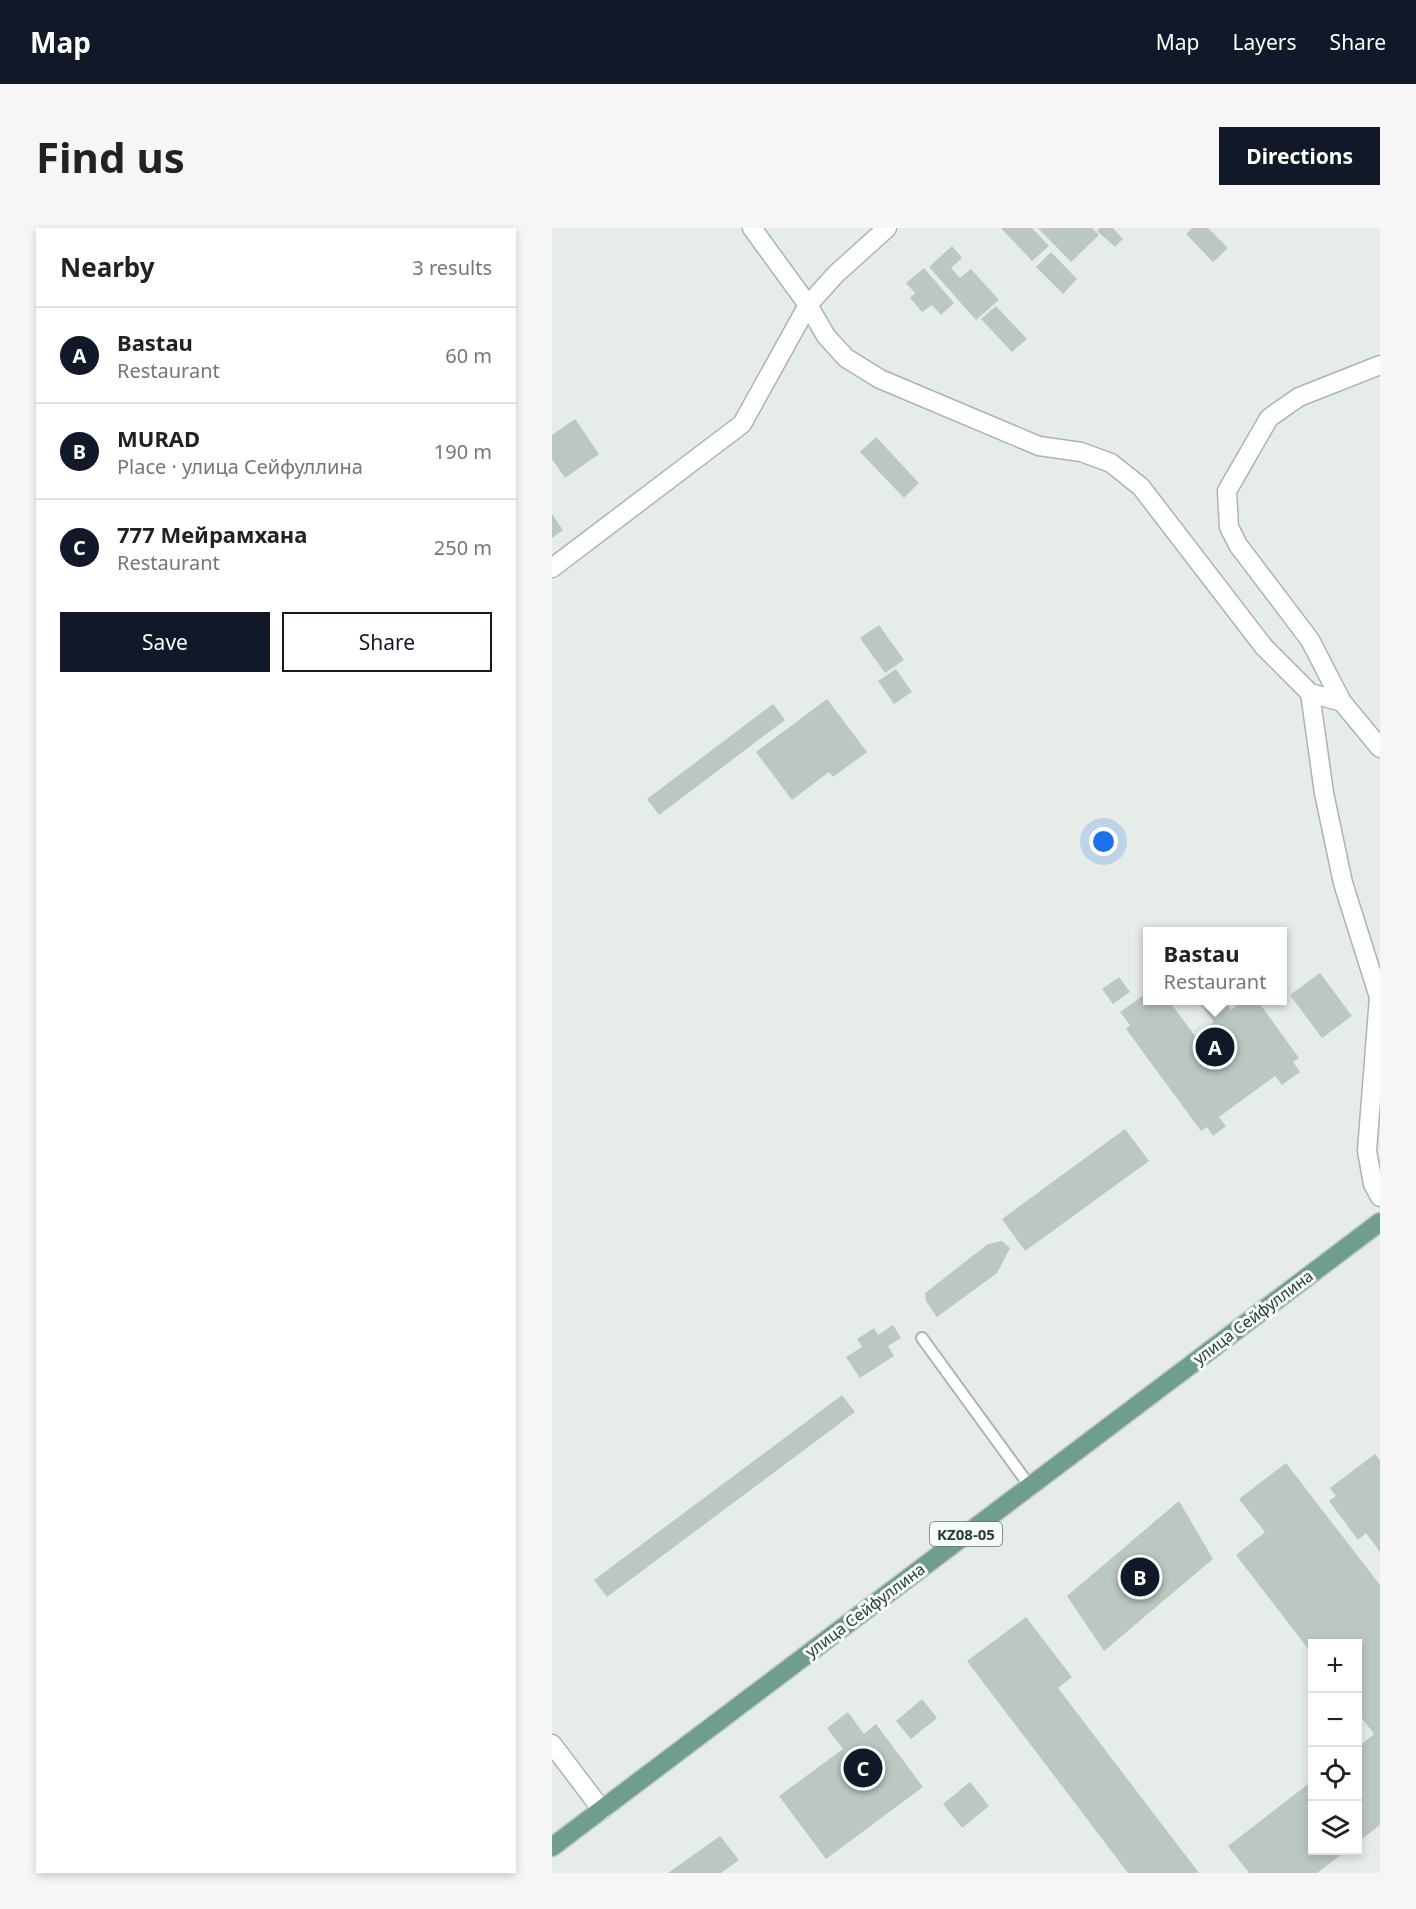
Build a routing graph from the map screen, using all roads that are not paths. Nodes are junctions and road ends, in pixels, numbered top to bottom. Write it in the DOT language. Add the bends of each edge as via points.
graph roads {
  1 [pos="752,228"];
  2 [pos="887,228"];
  3 [pos="808,305"];
  4 [pos="1380,365"];
  5 [pos="552,568"];
  6 [pos="1310,693"];
  7 [pos="1342,702"];
  8 [pos="1380,748"];
  9 [pos="1380,1197"];
  10 [pos="1380,1222"];
  11 [pos="922,1338"];
  12 [pos="1029,1485"];
  13 [pos="552,1744"];
  14 [pos="602,1810"];
  15 [pos="552,1847"];
  1 -- 3 [label="street"];
  2 -- 3 [label="street"];
  3 -- 5 [label="street" via="742,424"];
  3 -- 6 [label="street" via="826,336 846,358 880,379 1039,446 1081,452 1111,463 1141,487 1264,647"];
  4 -- 7 [label="street" via="1299,397 1269,418 1227,491 1229,527 1238,545 1310,640"];
  6 -- 7 [label="street"];
  6 -- 9 [label="street" via="1343,883 1380,997 1367,1151 1373,1184"];
  7 -- 8 [label="street"];
  10 -- 12 [label="main road, улица Сейфуллина / KZ08-05"];
  11 -- 12 [label="lane"];
  12 -- 14 [label="main road, улица Сейфуллина / KZ08-05"];
  13 -- 14 [label="street"];
  14 -- 15 [label="main road, улица Сейфуллина / KZ08-05"];
}
